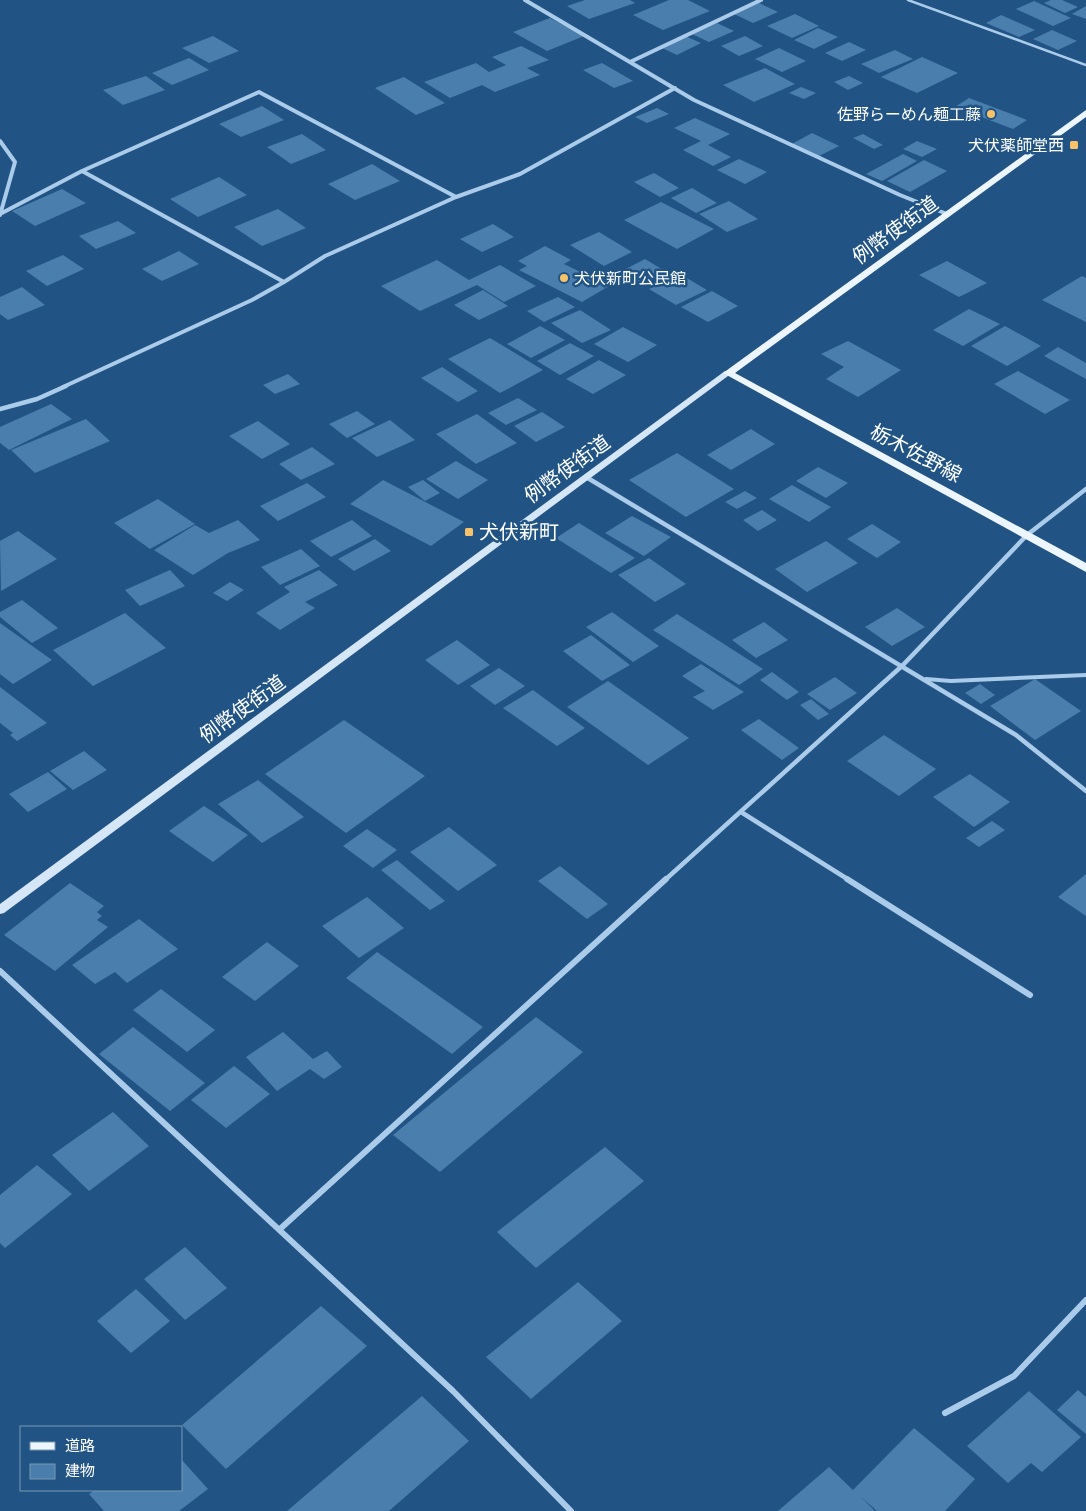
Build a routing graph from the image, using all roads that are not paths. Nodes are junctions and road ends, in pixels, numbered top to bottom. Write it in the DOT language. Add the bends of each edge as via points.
graph roads {
  1 [pos="524,0"];
  2 [pos="761,0"];
  3 [pos="908,0"];
  4 [pos="630,62"];
  5 [pos="1086,64"];
  6 [pos="675,88"];
  7 [pos="1086,113"];
  8 [pos="0,141"];
  9 [pos="82,171"];
  10 [pos="456,197"];
  11 [pos="0,214"];
  12 [pos="947,214"];
  13 [pos="284,282"];
  14 [pos="728,373"];
  15 [pos="0,409"];
  16 [pos="586,477"];
  17 [pos="1086,489"];
  18 [pos="1028,535"];
  19 [pos="1086,568"];
  20 [pos="903,665"];
  21 [pos="1086,675"];
  22 [pos="926,680"];
  23 [pos="1086,791"];
  24 [pos="741,812"];
  25 [pos="0,910"];
  26 [pos="0,971"];
  27 [pos="1030,994"];
  28 [pos="280,1229"];
  29 [pos="1086,1300"];
  30 [pos="945,1413"];
  31 [pos="571,1511"];
  1 -- 4 [label="street"];
  2 -- 4 [label="street"];
  3 -- 5 [label="lane"];
  4 -- 6 [label="street"];
  6 -- 10 [label="street" via="520,174"];
  6 -- 12 [label="street"];
  7 -- 12 [label="main road, 例幣使街道"];
  8 -- 11 [label="street" via="15,162"];
  9 -- 10 [label="street" via="259,92"];
  9 -- 11 [label="street"];
  9 -- 13 [label="street"];
  10 -- 13 [label="street" via="325,256"];
  12 -- 14 [label="main road, 例幣使街道"];
  13 -- 15 [label="street" via="252,300 37,399"];
  14 -- 16 [label="main road, 例幣使街道"];
  14 -- 18 [label="main road, 栃木佐野線"];
  16 -- 20 [label="street"];
  16 -- 25 [label="main road, 例幣使街道"];
  17 -- 18 [label="street"];
  18 -- 19 [label="main road, 栃木佐野線"];
  18 -- 20 [label="street"];
  20 -- 22 [label="street"];
  20 -- 24 [label="street"];
  21 -- 22 [label="lane"];
  22 -- 23 [label="street" via="1016,734"];
  24 -- 27 [label="street"];
  24 -- 28 [label="street"];
  26 -- 28 [label="street"];
  28 -- 31 [label="street" via="453,1391"];
  29 -- 30 [label="street" via="1014,1376"];
}
